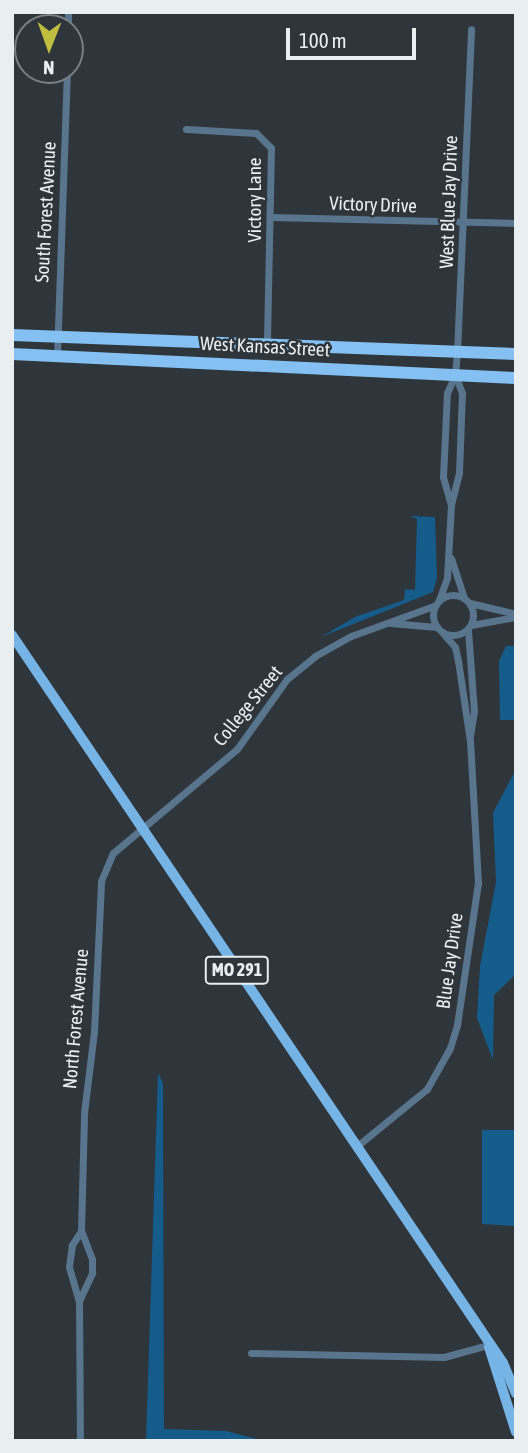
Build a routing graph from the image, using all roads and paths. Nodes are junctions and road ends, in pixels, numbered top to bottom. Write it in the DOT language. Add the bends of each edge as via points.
graph roads {
  1 [pos="471,29"];
  2 [pos="66,84"];
  3 [pos="186,129"];
  4 [pos="271,217"];
  5 [pos="465,221"];
  6 [pos="516,223"];
  7 [pos="12,335"];
  8 [pos="57,336"];
  9 [pos="267,343"];
  10 [pos="457,352"];
  11 [pos="516,354"];
  12 [pos="12,355"];
  13 [pos="57,356"];
  14 [pos="455,375"];
  15 [pos="516,378"];
  16 [pos="451,505"];
  17 [pos="449,551"];
  18 [pos="467,600"];
  19 [pos="438,602"];
  20 [pos="516,616"];
  21 [pos="387,623"];
  22 [pos="470,627"];
  23 [pos="439,629"];
  24 [pos="12,635"];
  25 [pos="470,741"];
  26 [pos="142,824"];
  27 [pos="357,1146"];
  28 [pos="81,1231"];
  29 [pos="79,1301"];
  30 [pos="488,1345"];
  31 [pos="251,1353"];
  32 [pos="516,1393"];
  33 [pos="516,1432"];
  34 [pos="80,1441"];
  1 -- 5 [label="street, West Blue Jay Drive"];
  2 -- 8 [label="street, South Forest Avenue"];
  3 -- 4 [label="street, Victory Lane" via="256,133 267,143 273,160"];
  4 -- 5 [label="street, Victory Drive"];
  4 -- 9 [label="street, Victory Lane"];
  5 -- 6 [label="street, Victory Drive"];
  5 -- 10 [label="street, West Blue Jay Drive"];
  7 -- 8 [label="highway, West Kansas Street"];
  8 -- 9 [label="highway, West Kansas Street"];
  8 -- 13 [label="street, South Forest Avenue"];
  9 -- 10 [label="highway, West Kansas Street"];
  10 -- 11 [label="highway, West Kansas Street"];
  10 -- 14 [label="street, West Blue Jay Drive"];
  12 -- 13 [label="highway, West Kansas Street"];
  13 -- 14 [label="highway, West Kansas Street"];
  14 -- 15 [label="highway, West Kansas Street"];
  14 -- 16 [label="street" via="461,393 459,473"];
  14 -- 16 [label="street" via="447,393 443,477"];
  16 -- 17 [label="street"];
  17 -- 18 [label="street"];
  17 -- 19 [label="street"];
  18 -- 19 [label="street" via="451,595"];
  18 -- 20 [label="street"];
  18 -- 22 [label="street"];
  19 -- 21 [label="street, College Street"];
  19 -- 23 [label="street"];
  20 -- 22 [label="street"];
  21 -- 23 [label="street, College Street"];
  21 -- 26 [label="street, College Street" via="315,656 288,679 237,749"];
  22 -- 23 [label="street" via="455,636"];
  22 -- 25 [label="street, Blue Jay Drive" via="474,711"];
  23 -- 25 [label="street, Blue Jay Drive" via="455,648"];
  24 -- 26 [label="main road, MO 291"];
  25 -- 27 [label="street, Blue Jay Drive" via="478,883 450,1048 436,1078 417,1101"];
  26 -- 27 [label="main road, MO 291"];
  26 -- 28 [label="street, North Forest Avenue" via="113,853 102,881 94,1032 84,1113"];
  27 -- 30 [label="main road, MO 291"];
  28 -- 29 [label="street, North Forest Avenue" via="69,1258 69,1278"];
  28 -- 29 [label="street, North Forest Avenue" via="92,1259 92,1273"];
  29 -- 34 [label="street, North Forest Avenue"];
  30 -- 31 [label="street" via="435,1358"];
  30 -- 32 [label="main road, MO 291" via="503,1363"];
  30 -- 33 [label="main road, MO 291"];
}
